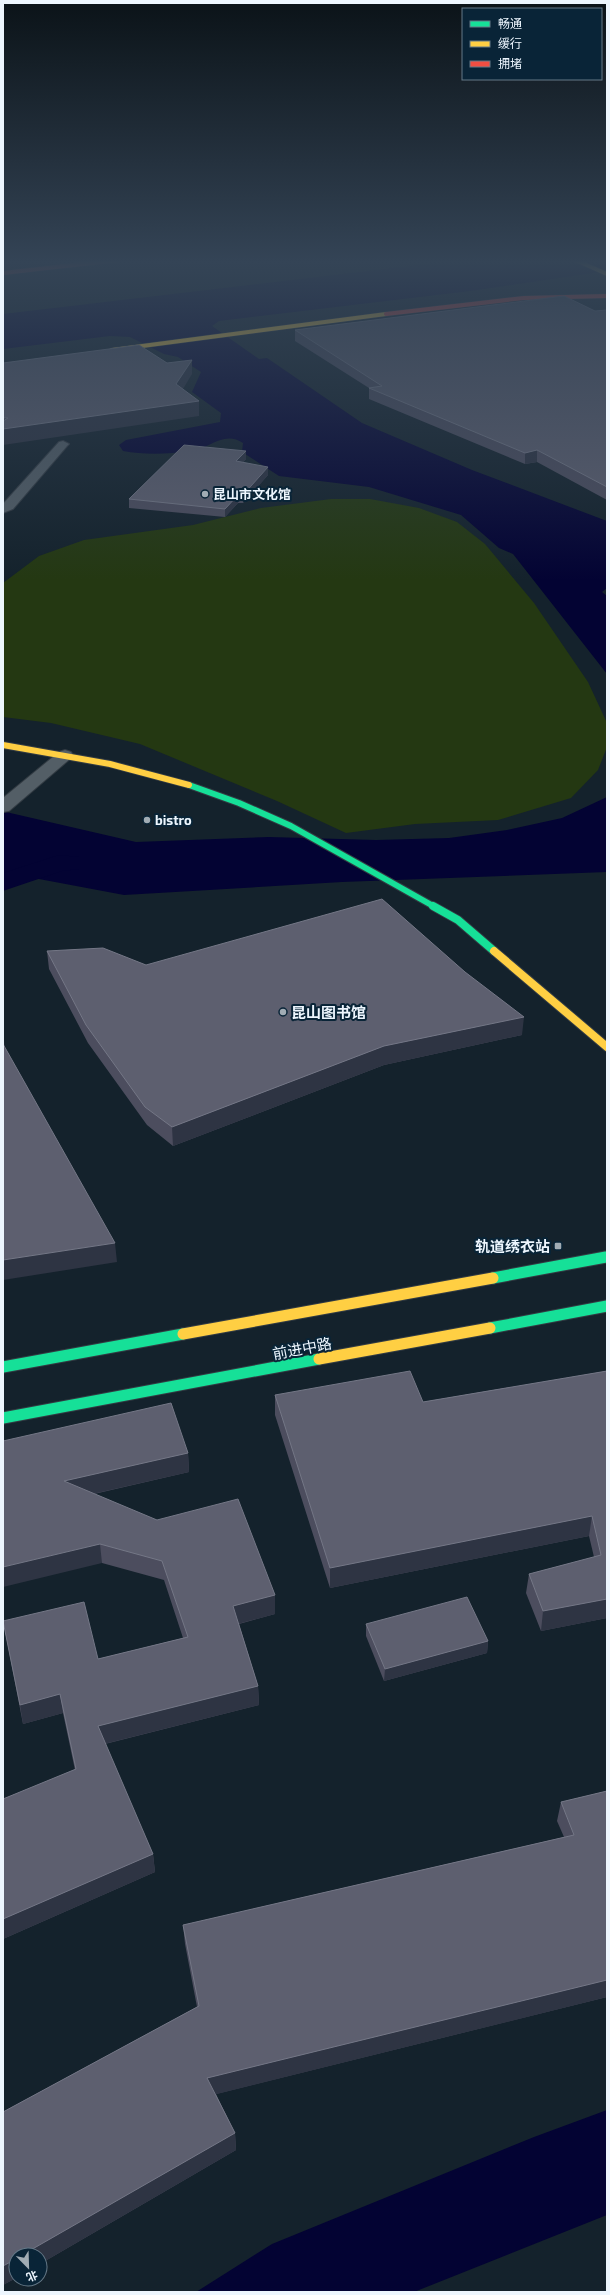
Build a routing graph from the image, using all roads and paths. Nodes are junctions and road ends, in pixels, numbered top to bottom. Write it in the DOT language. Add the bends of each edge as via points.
graph roads {
  1 [pos="63,444"];
  2 [pos="3,509"];
  3 [pos="3,745"];
  4 [pos="65,755"];
  5 [pos="3,807"];
  6 [pos="607,1047"];
  7 [pos="607,1258"];
  8 [pos="607,1306"];
  9 [pos="3,1367"];
  10 [pos="3,1418"];
  1 -- 2 [label="street" via="9,506"];
  3 -- 4 [label="street"];
  4 -- 5 [label="street"];
  4 -- 6 [label="street" via="177,781 239,803 292,826 458,920"];
  7 -- 9 [label="street"];
  8 -- 10 [label="street, 前进中路"];
}
